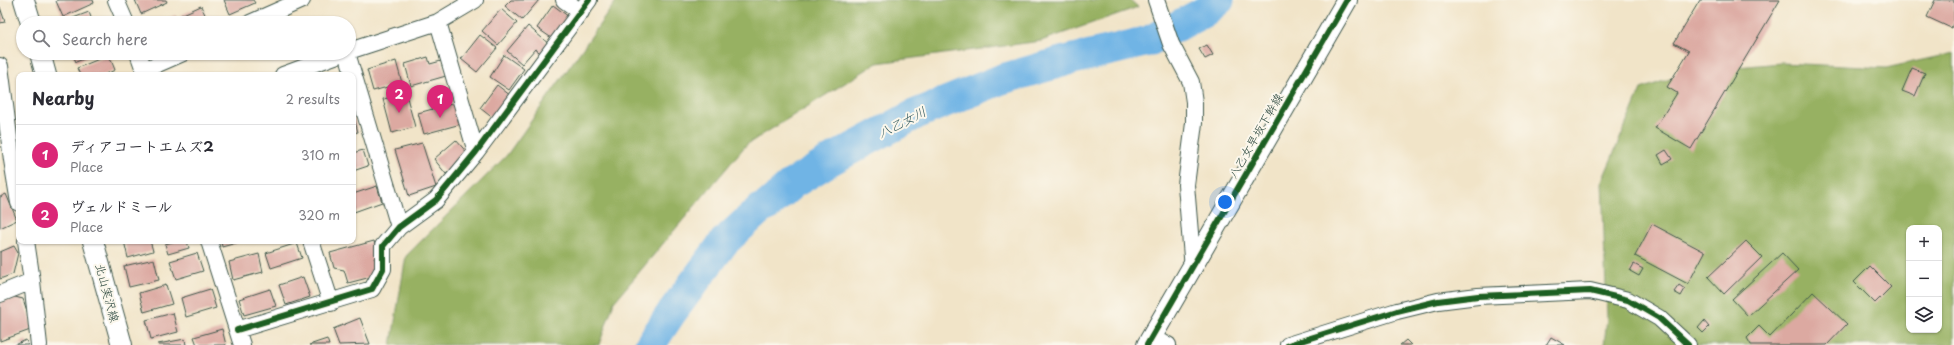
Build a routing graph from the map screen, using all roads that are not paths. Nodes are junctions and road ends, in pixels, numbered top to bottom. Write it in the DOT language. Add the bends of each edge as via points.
graph roads {
  1 [pos="24,0"];
  2 [pos="116,0"];
  3 [pos="302,0"];
  4 [pos="475,0"];
  5 [pos="564,0"];
  6 [pos="1156,0"];
  7 [pos="1347,0"];
  8 [pos="585,6"];
  9 [pos="29,16"];
  10 [pos="123,16"];
  11 [pos="266,16"];
  12 [pos="438,22"];
  13 [pos="356,49"];
  14 [pos="42,60"];
  15 [pos="140,60"];
  16 [pos="167,60"];
  17 [pos="324,60"];
  18 [pos="349,60"];
  19 [pos="0,66"];
  20 [pos="45,72"];
  21 [pos="291,72"];
  22 [pos="353,72"];
  23 [pos="356,83"];
  24 [pos="476,152"];
  25 [pos="6,163"];
  26 [pos="16,194"];
  27 [pos="399,227"];
  28 [pos="26,244"];
  29 [pos="94,244"];
  30 [pos="210,244"];
  31 [pos="312,244"];
  32 [pos="1193,269"];
  33 [pos="32,281"];
  34 [pos="0,294"];
  35 [pos="331,303"];
  36 [pos="237,330"];
  37 [pos="1156,343"];
  38 [pos="39,345"];
  39 [pos="122,345"];
  40 [pos="242,345"];
  41 [pos="1288,345"];
  42 [pos="1688,345"];
  1 -- 9 [label="street"];
  2 -- 10 [label="street"];
  3 -- 11 [label="street"];
  4 -- 12 [label="street"];
  5 -- 8 [label="street"];
  6 -- 32 [label="street" via="1171,44 1191,82 1194,102 1194,123 1186,185"];
  7 -- 32 [label="street, 八乙女早坂下幹線"];
  8 -- 24 [label="street"];
  12 -- 13 [label="street"];
  12 -- 24 [label="street"];
  14 -- 20 [label="street"];
  15 -- 16 [label="street" via="144,70"];
  17 -- 21 [label="street"];
  18 -- 22 [label="street"];
  19 -- 25 [label="street"];
  23 -- 27 [label="street"];
  24 -- 27 [label="street" via="436,200"];
  25 -- 26 [label="street"];
  27 -- 35 [label="street" via="383,246 384,269 372,289"];
  28 -- 33 [label="street"];
  29 -- 39 [label="street, 北山実沢線"];
  30 -- 36 [label="street"];
  31 -- 35 [label="street"];
  32 -- 37 [label="street, 八乙女早坂下幹線"];
  33 -- 34 [label="street"];
  33 -- 38 [label="street"];
  35 -- 36 [label="street"];
  36 -- 40 [label="street"];
  41 -- 42 [label="street" via="1438,301 1478,296 1590,291 1628,300 1659,318"];
}
